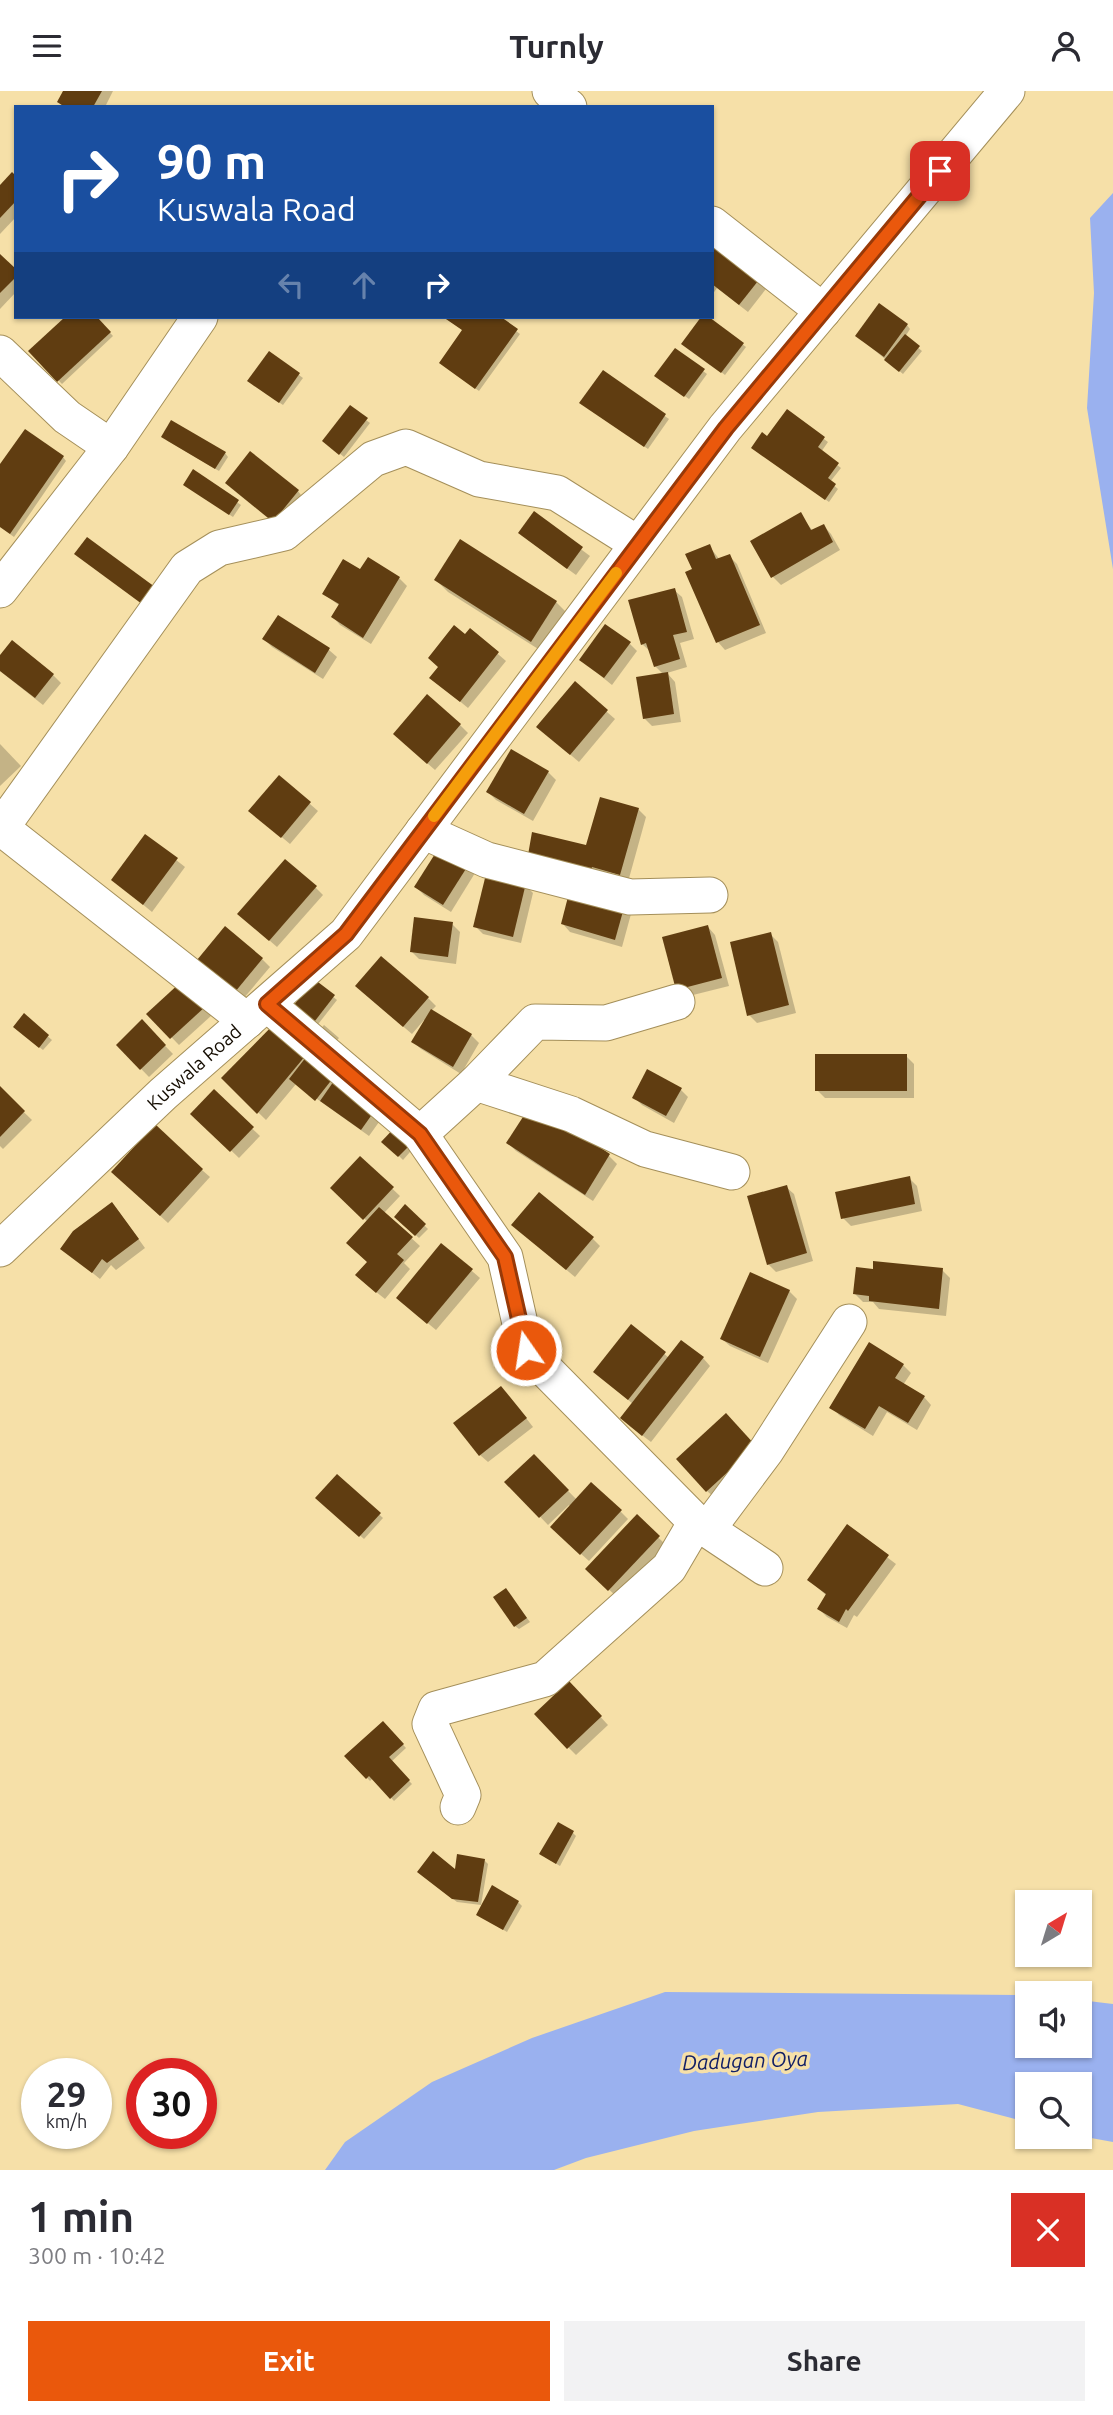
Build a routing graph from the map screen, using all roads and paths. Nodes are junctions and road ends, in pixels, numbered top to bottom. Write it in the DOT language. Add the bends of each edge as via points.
graph roads {
  1 [pos="550,91"];
  2 [pos="1007,91"];
  3 [pos="567,105"];
  4 [pos="714,226"];
  5 [pos="823,311"];
  6 [pos="199,319"];
  7 [pos="0,353"];
  8 [pos="111,447"];
  9 [pos="638,544"];
  10 [pos="0,590"];
  11 [pos="1,827"];
  12 [pos="423,831"];
  13 [pos="710,895"];
  14 [pos="677,1002"];
  15 [pos="257,1012"];
  16 [pos="476,1083"];
  17 [pos="420,1134"];
  18 [pos="732,1172"];
  19 [pos="0,1249"];
  20 [pos="849,1322"];
  21 [pos="702,1526"];
  22 [pos="765,1568"];
  23 [pos="458,1807"];
  1 -- 3 [label="street"];
  2 -- 5 [label="street, Kuswala Road"];
  4 -- 5 [label="street"];
  5 -- 9 [label="street, Kuswala Road"];
  6 -- 8 [label="street"];
  7 -- 8 [label="street" via="67,417"];
  8 -- 10 [label="street"];
  9 -- 11 [label="street" via="556,493 479,479 406,447 373,459 284,533 219,548 187,568"];
  9 -- 12 [label="street, Kuswala Road"];
  11 -- 15 [label="street"];
  12 -- 13 [label="street" via="487,860 630,897"];
  12 -- 15 [label="street, Kuswala Road" via="346,934"];
  14 -- 16 [label="street" via="607,1023 535,1022"];
  15 -- 17 [label="street"];
  15 -- 19 [label="street, Kuswala Road"];
  16 -- 17 [label="street"];
  16 -- 18 [label="street" via="571,1114 645,1149"];
  17 -- 21 [label="street" via="505,1257 526,1350"];
  20 -- 21 [label="street" via="766,1451"];
  21 -- 22 [label="street"];
  21 -- 23 [label="street" via="669,1568 545,1679 436,1709 430,1724 463,1795"];
}
